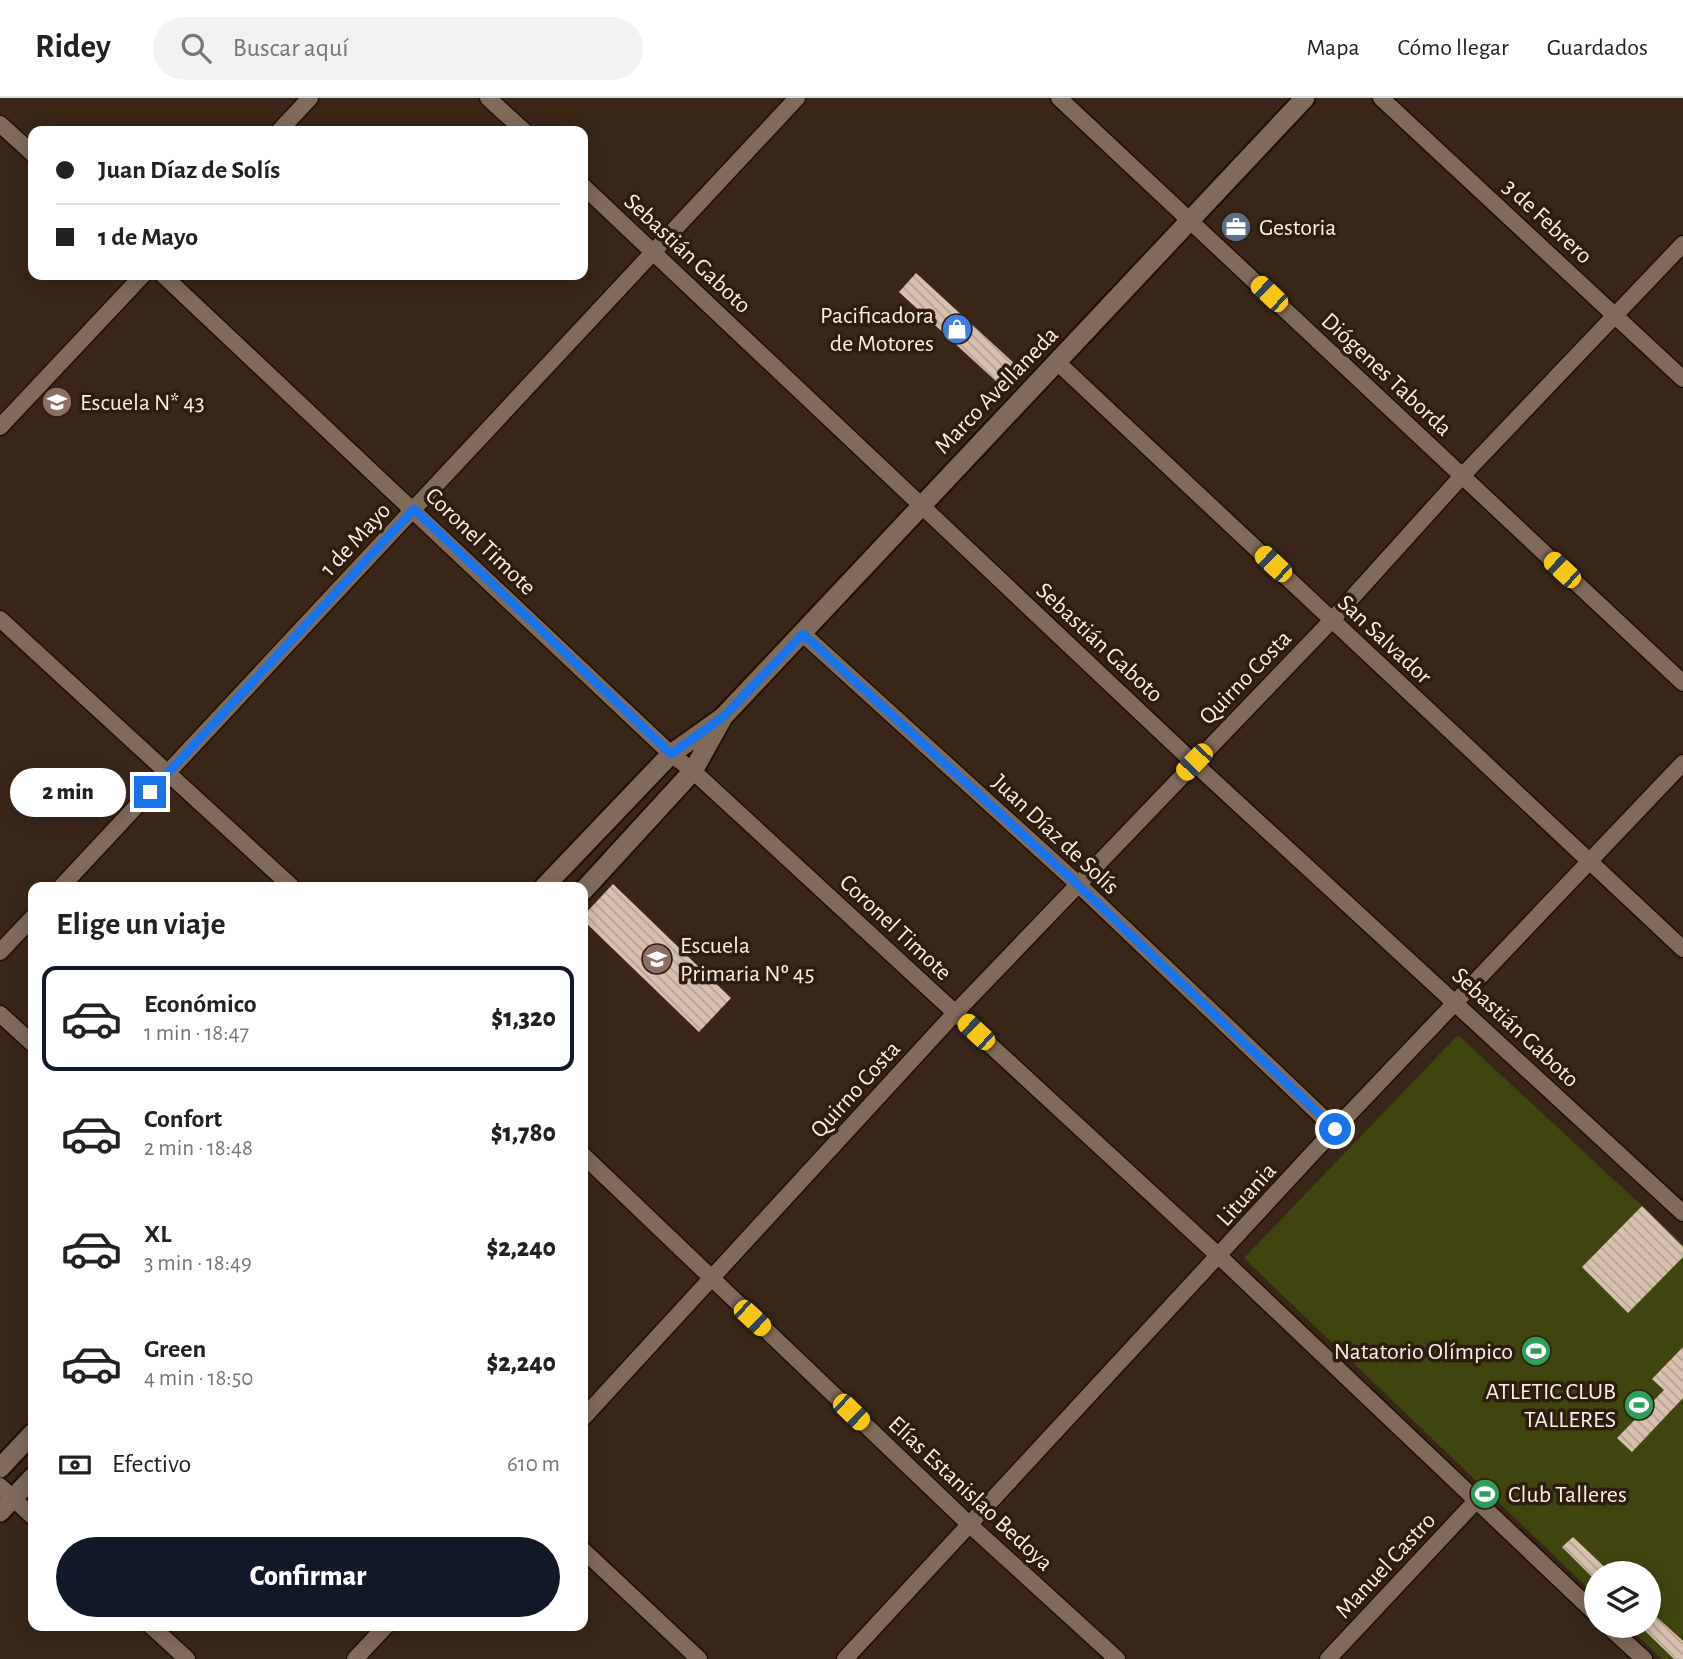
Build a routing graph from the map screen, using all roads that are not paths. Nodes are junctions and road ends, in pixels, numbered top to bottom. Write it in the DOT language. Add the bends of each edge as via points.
graph roads {
  1 [pos="310,98"];
  2 [pos="488,98"];
  3 [pos="797,98"];
  4 [pos="1059,98"];
  5 [pos="1305,98"];
  6 [pos="1381,98"];
  7 [pos="0,124"];
  8 [pos="284,126"];
  9 [pos="519,126"];
  10 [pos="28,149"];
  11 [pos="588,191"];
  12 [pos="1191,221"];
  13 [pos="1683,244"];
  14 [pos="652,251"];
  15 [pos="138,280"];
  16 [pos="168,280"];
  17 [pos="1616,315"];
  18 [pos="1056,361"];
  19 [pos="1683,379"];
  20 [pos="0,427"];
  21 [pos="1462,476"];
  22 [pos="921,504"];
  23 [pos="414,509"];
  24 [pos="0,619"];
  25 [pos="1332,620"];
  26 [pos="803,634"];
  27 [pos="1683,683"];
  28 [pos="723,717"];
  29 [pos="671,754"];
  30 [pos="1194,762"];
  31 [pos="1683,763"];
  32 [pos="693,771"];
  33 [pos="168,774"];
  34 [pos="1587,861"];
  35 [pos="66,882"];
  36 [pos="287,882"];
  37 [pos="549,882"];
  38 [pos="1077,884"];
  39 [pos="588,886"];
  40 [pos="28,922"];
  41 [pos="1683,949"];
  42 [pos="0,952"];
  43 [pos="1455,1002"];
  44 [pos="955,1013"];
  45 [pos="0,1014"];
  46 [pos="28,1039"];
  47 [pos="1335,1129"];
  48 [pos="588,1160"];
  49 [pos="1683,1213"];
  50 [pos="1220,1257"];
  51 [pos="712,1280"];
  52 [pos="588,1413"];
  53 [pos="28,1438"];
  54 [pos="0,1468"];
  55 [pos="28,1481"];
  56 [pos="4,1499"];
  57 [pos="1475,1502"];
  58 [pos="28,1514"];
  59 [pos="970,1525"];
  60 [pos="588,1555"];
  61 [pos="1584,1603"];
  62 [pos="156,1631"];
  63 [pos="381,1631"];
  64 [pos="1621,1638"];
  65 [pos="187,1659"];
  66 [pos="355,1659"];
  67 [pos="699,1659"];
  68 [pos="845,1659"];
  69 [pos="1117,1659"];
  70 [pos="1328,1659"];
  71 [pos="1644,1659"];
  1 -- 8 [label="street"];
  2 -- 9 [label="street"];
  3 -- 14 [label="street, 1 de Mayo"];
  4 -- 12 [label="street, Diógenes Taborda"];
  5 -- 12 [label="street, Marco Avellaneda"];
  6 -- 17 [label="street, 3 de Febrero"];
  7 -- 10 [label="street"];
  11 -- 14 [label="street, Sebastián Gaboto"];
  12 -- 18 [label="street, Marco Avellaneda"];
  12 -- 21 [label="street, Diógenes Taborda"];
  13 -- 17 [label="street, Quirno Costa"];
  14 -- 22 [label="street, Sebastián Gaboto"];
  14 -- 23 [label="street, 1 de Mayo"];
  15 -- 20 [label="street"];
  16 -- 23 [label="street, Coronel Timote"];
  17 -- 19 [label="street, 3 de Febrero"];
  17 -- 21 [label="street, Quirno Costa"];
  18 -- 22 [label="street, Marco Avellaneda"];
  18 -- 25 [label="street, San Salvador"];
  21 -- 25 [label="street, Quirno Costa"];
  21 -- 27 [label="street, Diógenes Taborda"];
  22 -- 26 [label="street, Marco Avellaneda"];
  22 -- 30 [label="street, Sebastián Gaboto"];
  23 -- 29 [label="street, Coronel Timote"];
  23 -- 33 [label="street, 1 de Mayo"];
  24 -- 33 [label="street"];
  25 -- 30 [label="street, Quirno Costa"];
  25 -- 34 [label="street, San Salvador"];
  26 -- 28 [label="street, Marco Avellaneda"];
  26 -- 38 [label="street, Juan Díaz de Solís"];
  28 -- 29 [label="street, Marco Avellaneda"];
  28 -- 32 [label="street, Marco Avellaneda"];
  29 -- 32 [label="street, Coronel Timote"];
  29 -- 37 [label="street, Marco Avellaneda"];
  30 -- 38 [label="street, Quirno Costa"];
  30 -- 43 [label="street, Sebastián Gaboto"];
  31 -- 34 [label="street, Lituania"];
  32 -- 39 [label="street, Marco Avellaneda"];
  32 -- 44 [label="street, Coronel Timote"];
  33 -- 35 [label="street, 1 de Mayo"];
  33 -- 36 [label="street"];
  34 -- 41 [label="street, San Salvador"];
  34 -- 43 [label="street, Lituania"];
  38 -- 44 [label="street, Quirno Costa"];
  38 -- 47 [label="street, Juan Díaz de Solís"];
  40 -- 42 [label="street"];
  43 -- 47 [label="street, Lituania"];
  43 -- 49 [label="street, Sebastián Gaboto"];
  44 -- 50 [label="street, Coronel Timote"];
  44 -- 51 [label="street, Quirno Costa"];
  45 -- 46 [label="street"];
  47 -- 50 [label="street, Lituania"];
  48 -- 51 [label="street, Elías Estanislao Bedoya"];
  50 -- 57 [label="street, Coronel Timote"];
  50 -- 59 [label="street, Lituania"];
  51 -- 52 [label="street, Quirno Costa"];
  51 -- 59 [label="street, Elías Estanislao Bedoya"];
  53 -- 54 [label="street"];
  55 -- 56 [label="street"];
  56 -- 58 [label="street"];
  57 -- 61 [label="street, Coronel Timote"];
  57 -- 70 [label="street, Manuel Castro"];
  59 -- 68 [label="street, Lituania"];
  59 -- 69 [label="street, Elías Estanislao Bedoya"];
  60 -- 67 [label="street"];
  62 -- 65 [label="street"];
  63 -- 66 [label="street"];
  64 -- 71 [label="street"];
}
